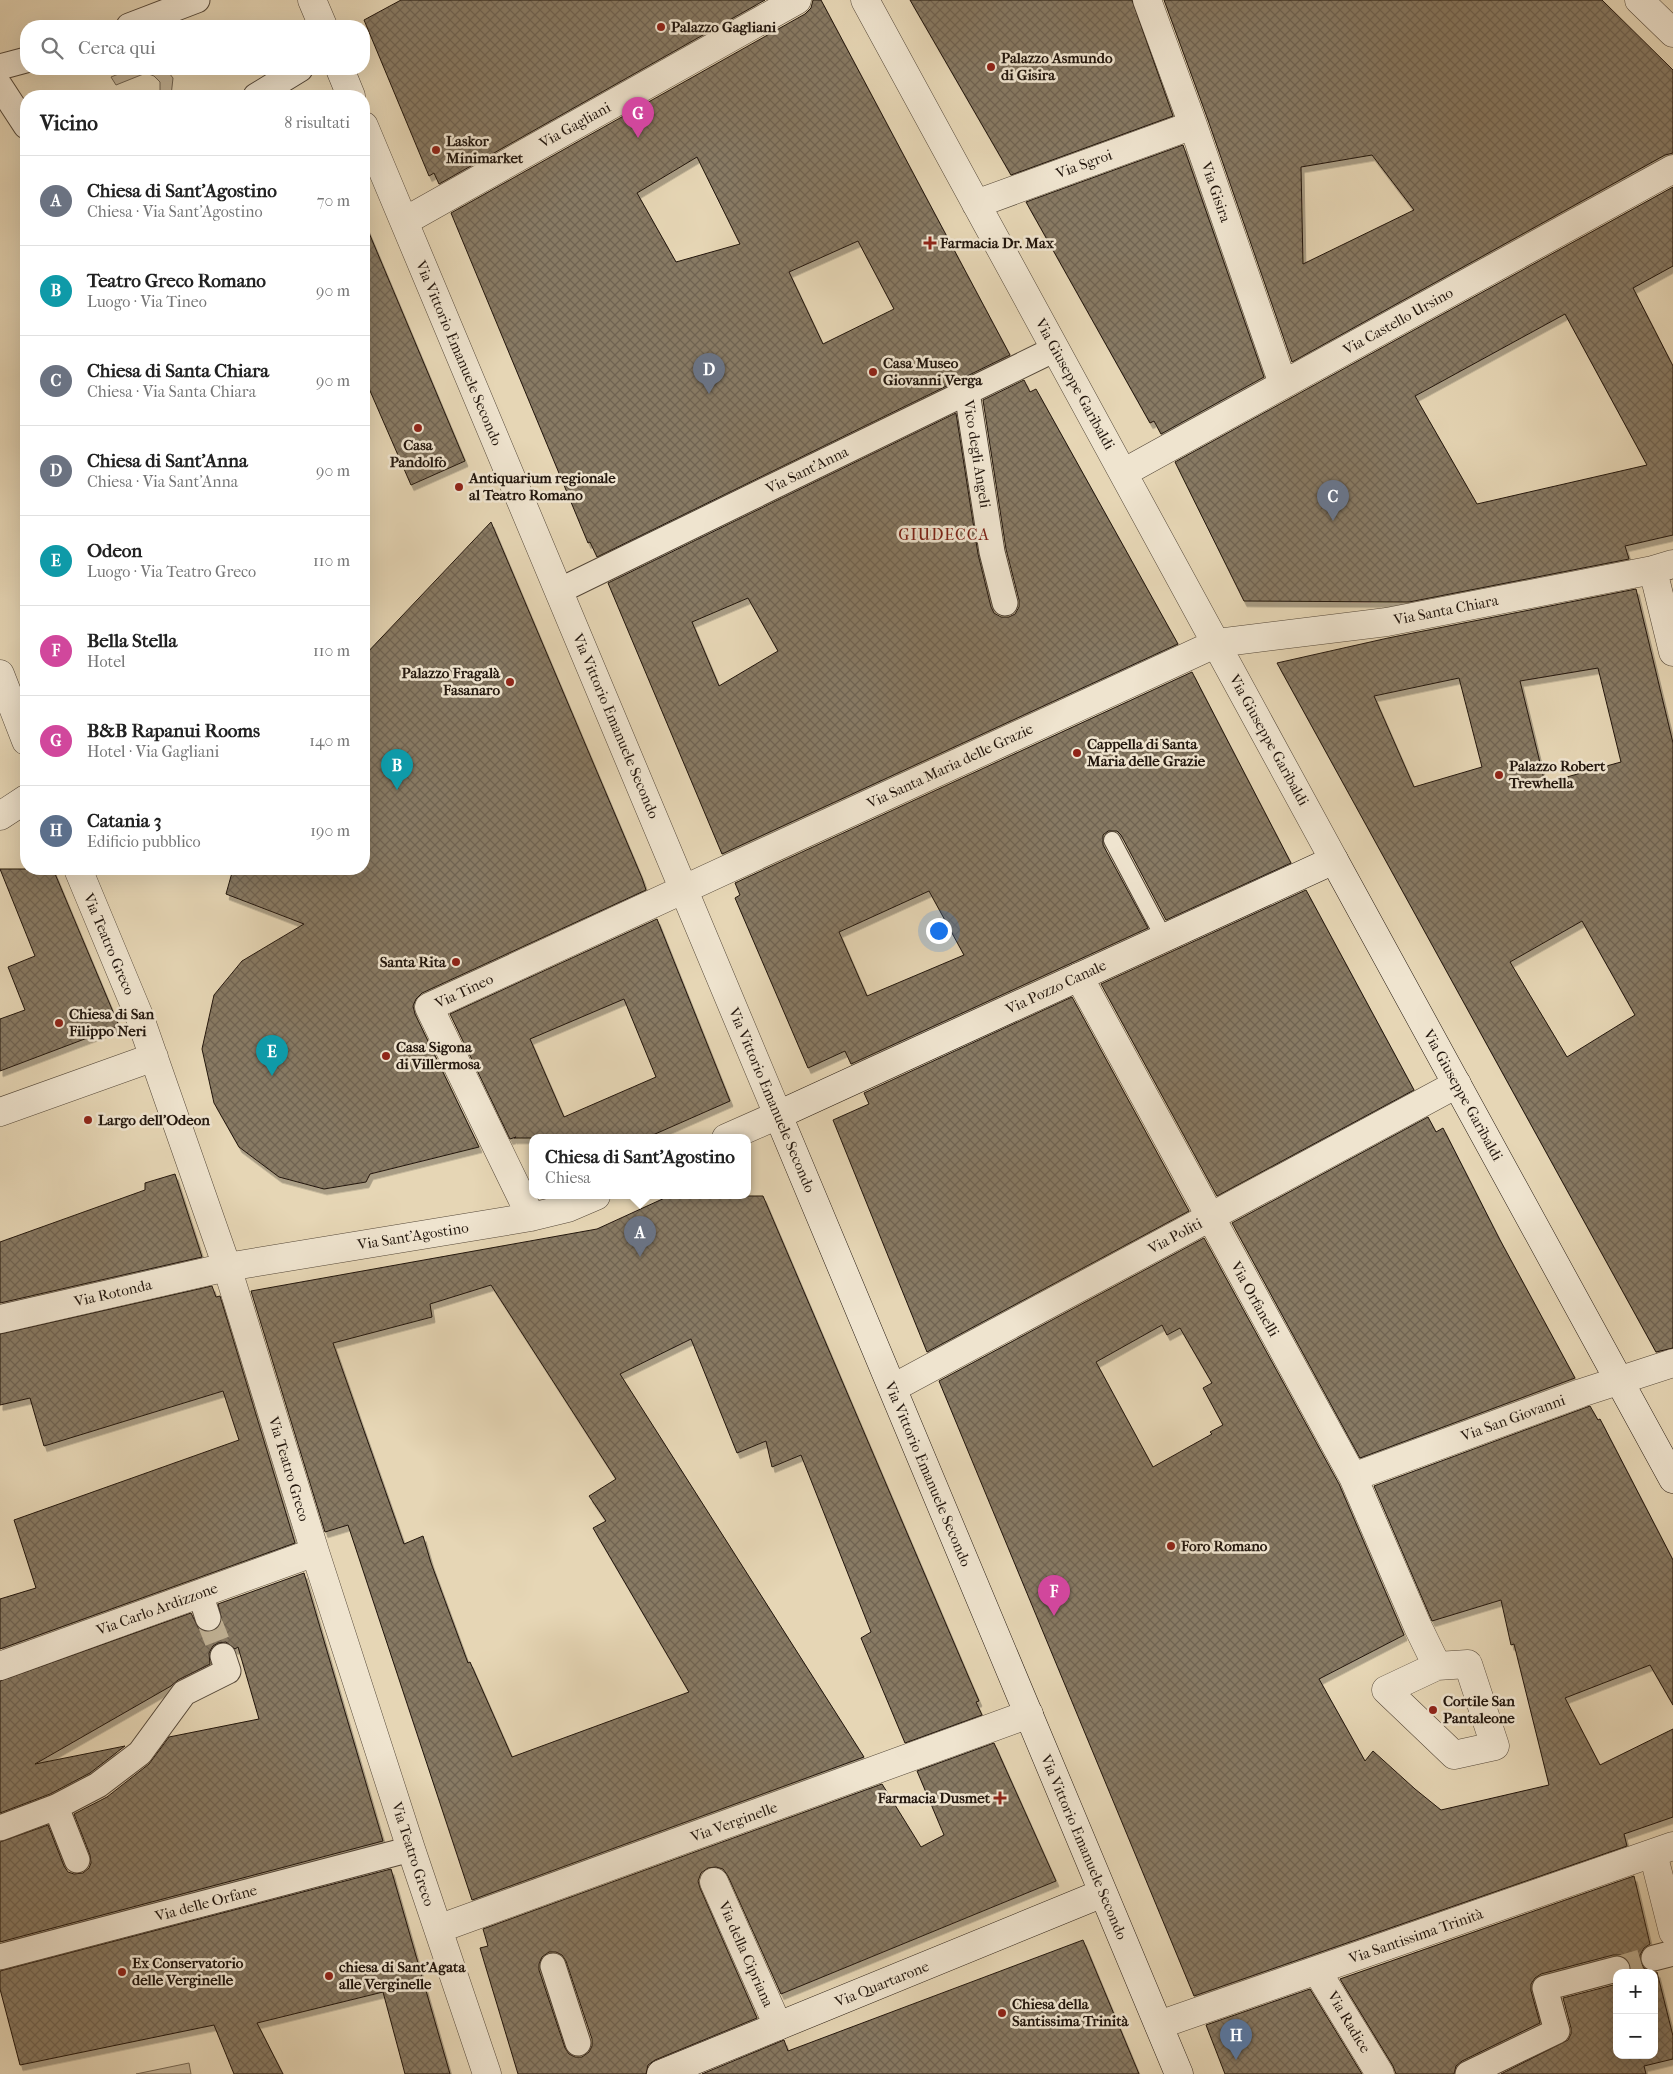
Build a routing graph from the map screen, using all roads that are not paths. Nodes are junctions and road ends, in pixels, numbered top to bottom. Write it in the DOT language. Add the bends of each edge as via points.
graph roads {
  1 [pos="197,0"];
  2 [pos="797,0"];
  3 [pos="865,0"];
  4 [pos="1147,0"];
  5 [pos="1639,0"];
  6 [pos="145,20"];
  7 [pos="1673,33"];
  8 [pos="20,62"];
  9 [pos="0,67"];
  10 [pos="290,75"];
  11 [pos="342,75"];
  12 [pos="0,86"];
  13 [pos="266,90"];
  14 [pos="349,90"];
  15 [pos="20,117"];
  16 [pos="1193,125"];
  17 [pos="370,140"];
  18 [pos="1673,169"];
  19 [pos="976,204"];
  20 [pos="405,222"];
  21 [pos="1055,348"];
  22 [pos="1283,384"];
  23 [pos="967,392"];
  24 [pos="1122,473"];
  25 [pos="1663,567"];
  26 [pos="559,591"];
  27 [pos="1005,603"];
  28 [pos="1217,644"];
  29 [pos="1673,652"];
  30 [pos="0,674"];
  31 [pos="20,726"];
  32 [pos="20,803"];
  33 [pos="0,816"];
  34 [pos="1112,840"];
  35 [pos="1334,860"];
  36 [pos="80,875"];
  37 [pos="684,889"];
  38 [pos="1164,938"];
  39 [pos="1078,977"];
  40 [pos="154,1058"];
  41 [pos="1457,1084"];
  42 [pos="0,1112"];
  43 [pos="778,1115"];
  44 [pos="735,1134"];
  45 [pos="589,1199"];
  46 [pos="531,1217"];
  47 [pos="1210,1217"];
  48 [pos="227,1267"];
  49 [pos="0,1319"];
  50 [pos="1673,1363"];
  51 [pos="1619,1380"];
  52 [pos="893,1388"];
  53 [pos="1353,1477"];
  54 [pos="1673,1479"];
  55 [pos="315,1552"];
  56 [pos="223,1656"];
  57 [pos="0,1666"];
  58 [pos="1437,1666"];
  59 [pos="1028,1714"];
  60 [pos="56,1807"];
  61 [pos="0,1828"];
  62 [pos="411,1850"];
  63 [pos="1663,1850"];
  64 [pos="77,1860"];
  65 [pos="714,1882"];
  66 [pos="1104,1893"];
  67 [pos="438,1930"];
  68 [pos="1673,1932"];
  69 [pos="0,1957"];
  70 [pos="553,1966"];
  71 [pos="1317,1970"];
  72 [pos="1613,1970"];
  73 [pos="1159,2025"];
  74 [pos="778,2026"];
  75 [pos="578,2043"];
  76 [pos="487,2074"];
  77 [pos="660,2074"];
  78 [pos="1179,2074"];
  79 [pos="1380,2074"];
  80 [pos="1468,2074"];
  1 -- 6 [label="street"];
  2 -- 20 [label="street, Via Gagliani"];
  3 -- 19 [label="street, Via Giuseppe Garibaldi"];
  4 -- 16 [label="street, Via Gisira"];
  5 -- 7 [label="street"];
  8 -- 9 [label="street"];
  10 -- 13 [label="street"];
  11 -- 14 [label="street"];
  12 -- 15 [label="street"];
  16 -- 19 [label="street, Via Sgroi"];
  16 -- 22 [label="street, Via Gisira"];
  17 -- 20 [label="street, Via Vittorio Emanuele Secondo"];
  18 -- 22 [label="street, Via Castello Ursino"];
  19 -- 21 [label="street, Via Giuseppe Garibaldi"];
  20 -- 26 [label="street, Via Vittorio Emanuele Secondo"];
  21 -- 23 [label="street, Via Sant'Anna"];
  21 -- 24 [label="street, Via Giuseppe Garibaldi"];
  22 -- 24 [label="street, Via Castello Ursino"];
  23 -- 26 [label="street, Via Sant'Anna"];
  23 -- 27 [label="street, Vico degli Angeli" via="992,552"];
  24 -- 28 [label="street, Via Giuseppe Garibaldi"];
  25 -- 28 [label="street, Via Santa Chiara" via="1387,622"];
  25 -- 29 [label="street"];
  26 -- 37 [label="street, Via Vittorio Emanuele Secondo"];
  28 -- 35 [label="street, Via Giuseppe Garibaldi"];
  28 -- 37 [label="street, Via Santa Maria delle Grazie"];
  30 -- 31 [label="street"];
  32 -- 33 [label="street"];
  34 -- 38 [label="lane"];
  35 -- 38 [label="street, Via Pozzo Canale"];
  35 -- 41 [label="street, Via Giuseppe Garibaldi"];
  36 -- 40 [label="street, Via Teatro Greco"];
  37 -- 43 [label="street, Via Vittorio Emanuele Secondo"];
  37 -- 46 [label="street, Via Tineo" via="429,1007"];
  38 -- 39 [label="street, Via Pozzo Canale"];
  39 -- 43 [label="street, Via Pozzo Canale"];
  39 -- 47 [label="street, Via Orfanelli"];
  40 -- 42 [label="street"];
  40 -- 48 [label="street, Via Teatro Greco"];
  41 -- 47 [label="street, Via Politi"];
  41 -- 51 [label="street, Via Giuseppe Garibaldi"];
  43 -- 44 [label="street"];
  43 -- 52 [label="street, Via Vittorio Emanuele Secondo"];
  45 -- 46 [label="street, Via Sant'Agostino"];
  46 -- 48 [label="street, Via Sant'Agostino"];
  47 -- 52 [label="street, Via Politi"];
  47 -- 53 [label="street, Via Orfanelli"];
  48 -- 49 [label="street, Via Rotonda"];
  48 -- 55 [label="street, Via Teatro Greco"];
  50 -- 51 [label="street, Via San Giovanni"];
  51 -- 53 [label="street, Via San Giovanni"];
  51 -- 54 [label="street, Via Giuseppe Garibaldi"];
  52 -- 59 [label="street, Via Vittorio Emanuele Secondo"];
  53 -- 58 [label="street, Via Orfanelli"];
  55 -- 57 [label="street, Via Carlo Ardizzone" via="204,1605"];
  55 -- 62 [label="street, Via Teatro Greco"];
  56 -- 60 [label="street" via="228,1672 184,1693 140,1754 98,1786"];
  59 -- 66 [label="street, Via Vittorio Emanuele Secondo"];
  59 -- 67 [label="street, Via Verginelle"];
  60 -- 61 [label="street"];
  60 -- 64 [label="street"];
  62 -- 67 [label="street, Via Teatro Greco"];
  62 -- 69 [label="street, Via delle Orfane"];
  63 -- 68 [label="street"];
  63 -- 71 [label="street, Via Santissima Trinità"];
  65 -- 74 [label="street, Via della Cipriana"];
  66 -- 73 [label="street, Via Vittorio Emanuele Secondo"];
  66 -- 74 [label="street, Via Quartarone"];
  67 -- 76 [label="street, Via Teatro Greco"];
  70 -- 75 [label="street"];
  71 -- 73 [label="street, Via Santissima Trinità"];
  71 -- 79 [label="street, Via Radice"];
  72 -- 80 [label="street" via="1545,1988 1557,2031"];
  73 -- 78 [label="street, Via Vittorio Emanuele Secondo"];
  74 -- 77 [label="street, Via Quartarone"];
}
